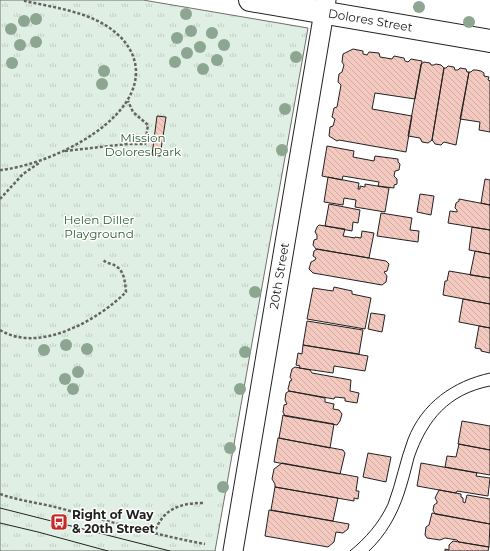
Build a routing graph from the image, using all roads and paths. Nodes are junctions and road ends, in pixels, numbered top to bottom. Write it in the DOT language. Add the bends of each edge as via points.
graph roads {
  1 [pos="26,0"];
  2 [pos="250,0"];
  3 [pos="325,6"];
  4 [pos="490,41"];
  5 [pos="128,101"];
  6 [pos="63,151"];
  7 [pos="45,160"];
  8 [pos="0,170"];
  9 [pos="0,199"];
  10 [pos="102,259"];
  11 [pos="0,330"];
  12 [pos="0,494"];
  13 [pos="203,503"];
  14 [pos="154,534"];
  15 [pos="205,544"];
  16 [pos="233,551"];
  1 -- 5 [label="path" via="25,2 91,18 107,26 123,39 136,64 135,84"];
  2 -- 3 [label="main road, Dolores Street"];
  3 -- 4 [label="main road, Dolores Street"];
  3 -- 16 [label="street, 20th Street"];
  5 -- 6 [label="path" via="107,123"];
  5 -- 6 [label="path" via="133,112 148,125 145,144 106,145"];
  6 -- 7 [label="path"];
  7 -- 8 [label="path"];
  7 -- 9 [label="path" via="23,174"];
  10 -- 11 [label="path" via="116,266 124,276 126,292 96,316 65,331 36,337 18,336"];
  12 -- 14 [label="path"];
  13 -- 14 [label="path" via="183,505 167,513"];
  14 -- 15 [label="path"];
}
